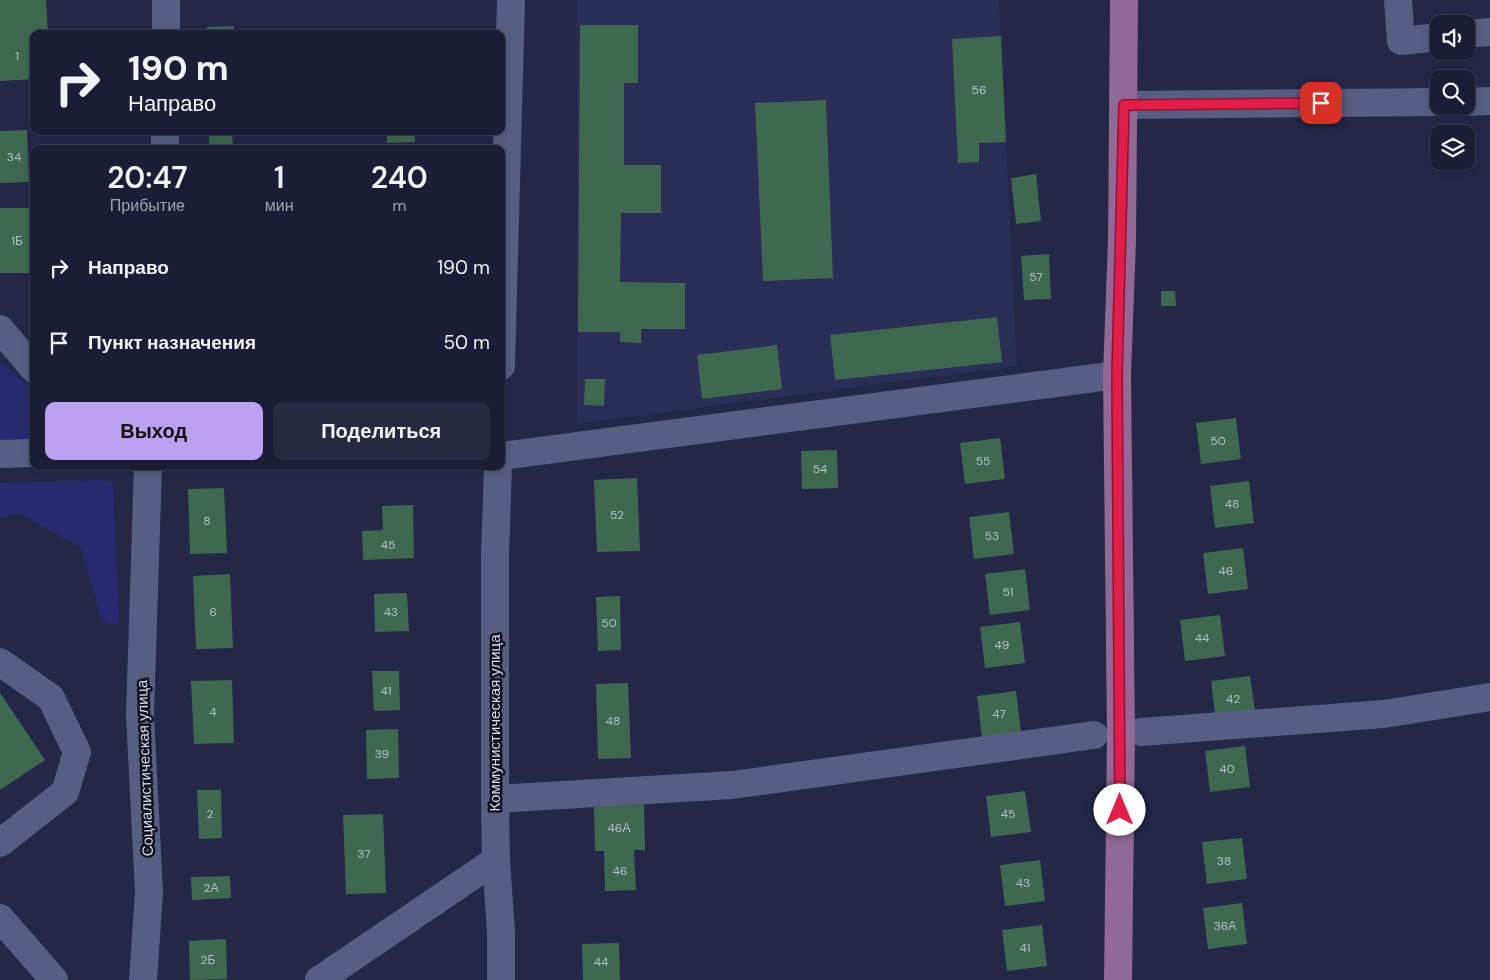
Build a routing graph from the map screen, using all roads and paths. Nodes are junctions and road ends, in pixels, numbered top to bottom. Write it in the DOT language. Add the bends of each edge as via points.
graph roads {
  1 [pos="166,0"];
  2 [pos="511,0"];
  3 [pos="1124,0"];
  4 [pos="1398,0"];
  5 [pos="166,30"];
  6 [pos="1490,32"];
  7 [pos="1475,33"];
  8 [pos="1430,38"];
  9 [pos="1490,101"];
  10 [pos="1430,102"];
  11 [pos="1475,102"];
  12 [pos="1124,105"];
  13 [pos="505,220"];
  14 [pos="0,329"];
  15 [pos="30,364"];
  16 [pos="1117,375"];
  17 [pos="30,453"];
  18 [pos="0,454"];
  19 [pos="505,455"];
  20 [pos="148,470"];
  21 [pos="498,470"];
  22 [pos="0,662"];
  23 [pos="1490,697"];
  24 [pos="1142,732"];
  25 [pos="1094,735"];
  26 [pos="495,799"];
  27 [pos="0,843"];
  28 [pos="496,860"];
  29 [pos="0,918"];
  30 [pos="54,980"];
  31 [pos="143,980"];
  32 [pos="319,980"];
  33 [pos="500,980"];
  34 [pos="1118,980"];
  1 -- 5 [label="street"];
  2 -- 13 [label="street"];
  3 -- 12 [label="main road"];
  4 -- 8 [label="street" via="1401,41"];
  6 -- 7 [label="street"];
  9 -- 11 [label="street"];
  10 -- 12 [label="street"];
  12 -- 16 [label="main road"];
  14 -- 15 [label="street"];
  16 -- 19 [label="street"];
  16 -- 34 [label="main road"];
  17 -- 18 [label="street"];
  20 -- 31 [label="street, Социалистическая улица" via="140,715 150,892"];
  21 -- 26 [label="street, Коммунистическая улица"];
  22 -- 27 [label="street" via="51,698 77,752 65,792"];
  23 -- 24 [label="street" via="1384,714"];
  25 -- 26 [label="street" via="732,785"];
  26 -- 28 [label="street, Коммунистическая улица"];
  28 -- 32 [label="street"];
  28 -- 33 [label="street, Коммунистическая улица" via="501,932"];
  29 -- 30 [label="street"];
}
